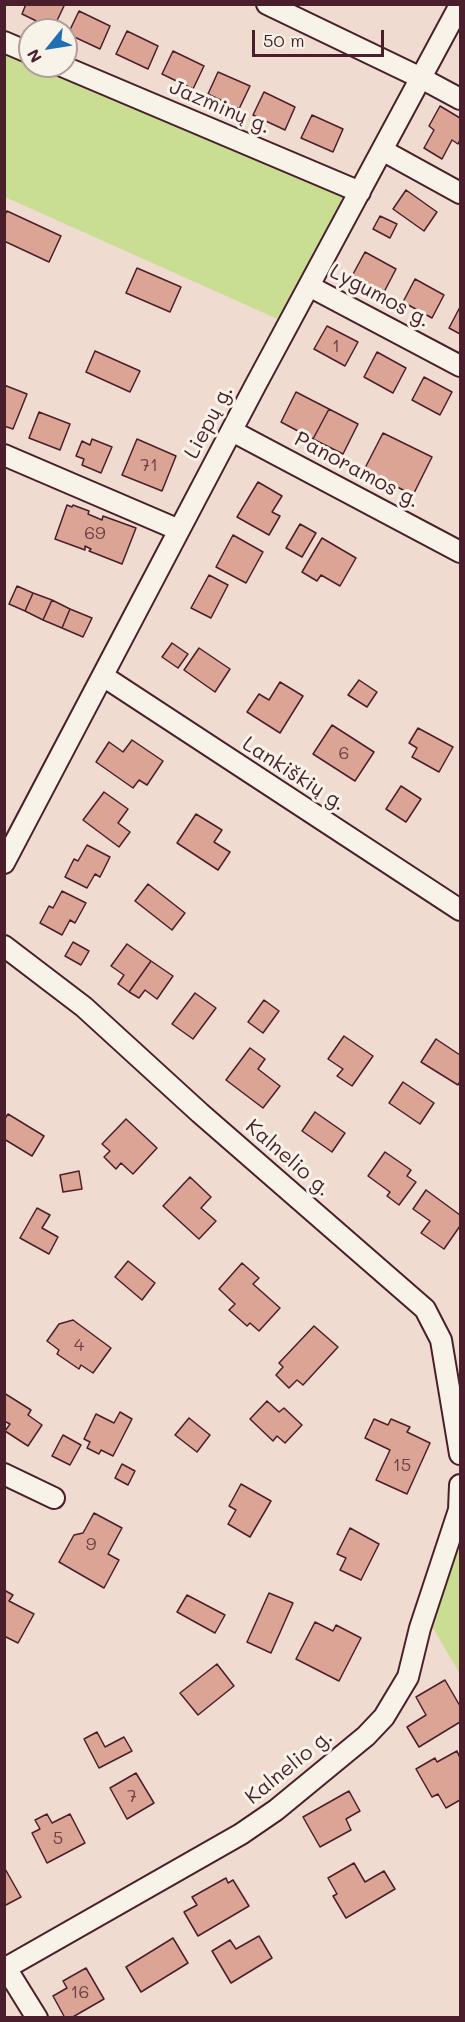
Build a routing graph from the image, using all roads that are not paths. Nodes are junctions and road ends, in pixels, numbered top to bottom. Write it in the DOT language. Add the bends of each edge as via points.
graph roads {
  1 [pos="267,4"];
  2 [pos="460,5"];
  3 [pos="78,73"];
  4 [pos="421,78"];
  5 [pos="460,99"];
  6 [pos="382,150"];
  7 [pos="360,192"];
  8 [pos="460,193"];
  9 [pos="309,286"];
  10 [pos="460,366"];
  11 [pos="232,431"];
  12 [pos="4,455"];
  13 [pos="179,530"];
  14 [pos="460,552"];
  15 [pos="103,676"];
  16 [pos="4,863"];
  17 [pos="460,910"];
  18 [pos="4,946"];
  19 [pos="441,1340"];
  20 [pos="460,1345"];
  21 [pos="460,1454"];
  22 [pos="4,1474"];
  23 [pos="460,1485"];
  24 [pos="54,1498"];
  25 [pos="5,1969"];
  26 [pos="37,2018"];
  1 -- 4 [label="street"];
  2 -- 4 [label="street, Liepų g."];
  3 -- 7 [label="street, Jazminų g."];
  4 -- 5 [label="street"];
  4 -- 6 [label="street, Liepų g."];
  6 -- 7 [label="street, Liepų g."];
  6 -- 8 [label="street"];
  7 -- 9 [label="street, Liepų g."];
  9 -- 10 [label="street, Lygumos g."];
  9 -- 11 [label="street, Liepų g."];
  11 -- 13 [label="street, Liepų g."];
  11 -- 14 [label="street, Panoramos g."];
  12 -- 13 [label="street"];
  13 -- 15 [label="street, Liepų g."];
  15 -- 16 [label="street, Liepų g."];
  15 -- 17 [label="street, Lankiškių g."];
  18 -- 19 [label="street, Kalnelio g." via="84,1007 425,1309"];
  19 -- 20 [label="street"];
  19 -- 21 [label="street, Kalnelio g."];
  22 -- 24 [label="street"];
  23 -- 25 [label="street, Kalnelio g." via="459,1510 408,1677 372,1730 241,1834"];
  25 -- 26 [label="street"];
}
